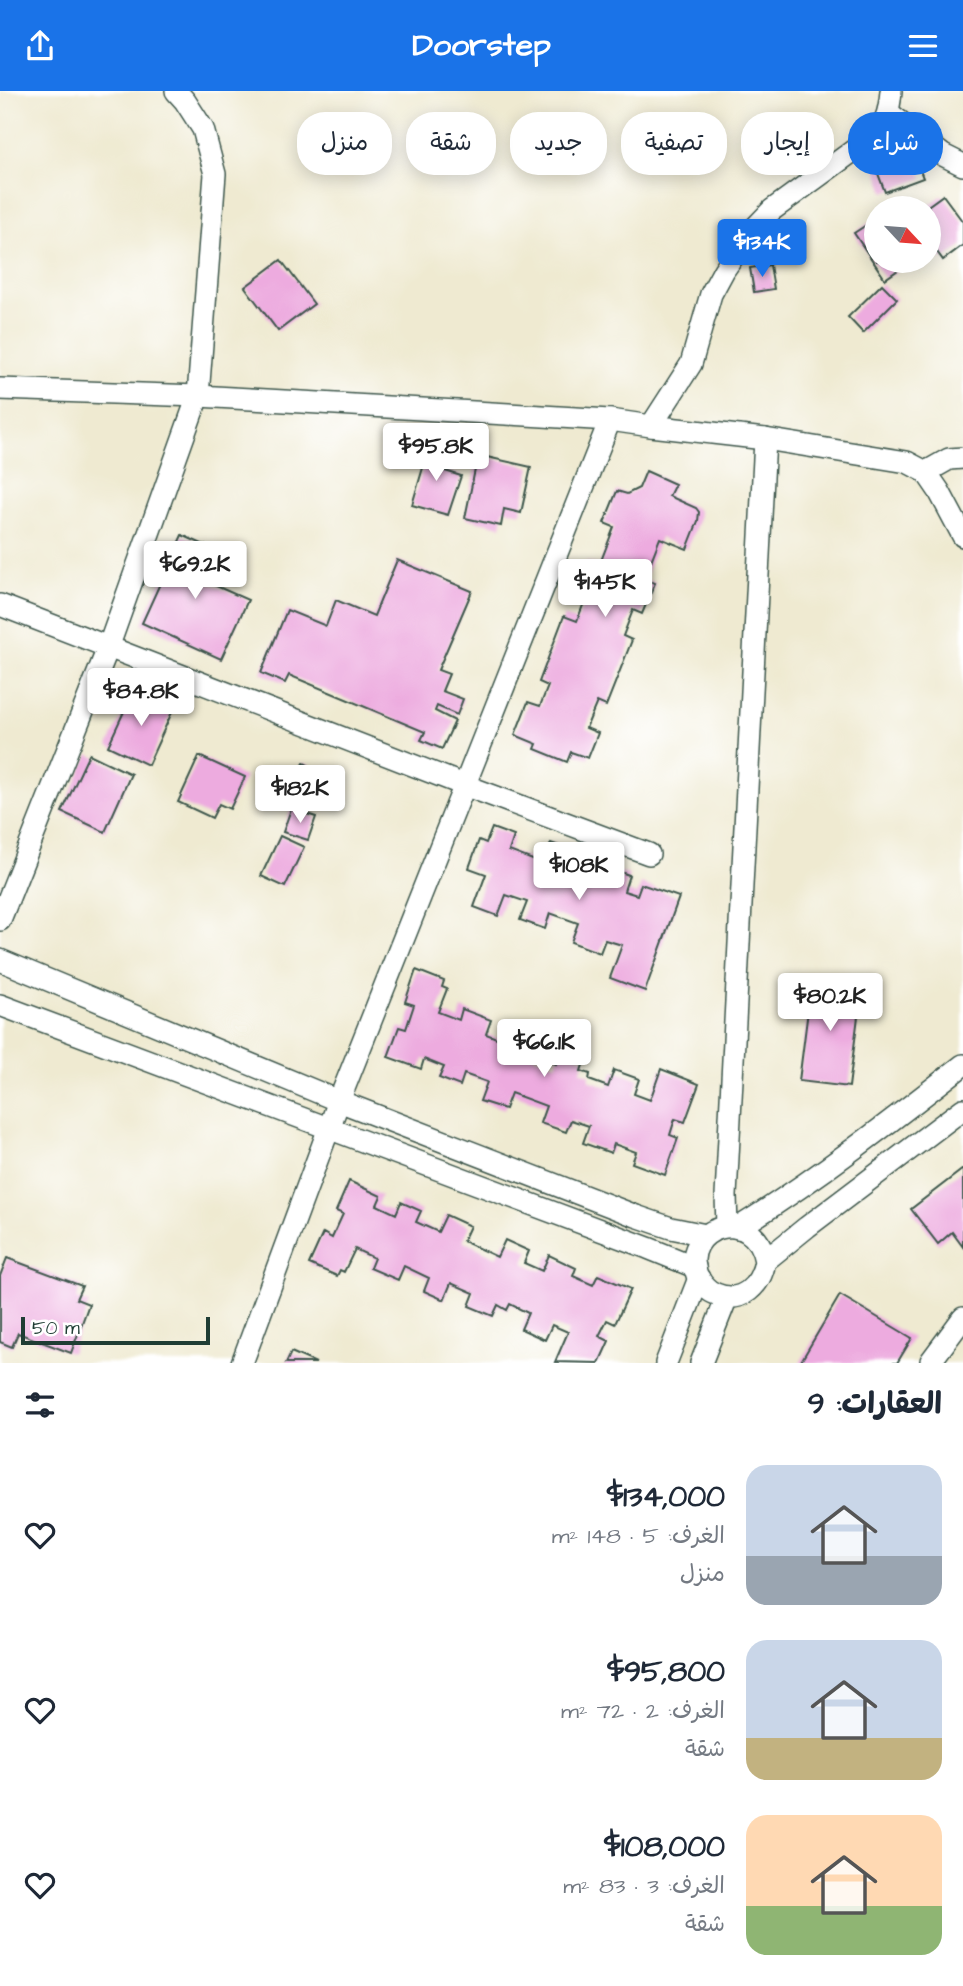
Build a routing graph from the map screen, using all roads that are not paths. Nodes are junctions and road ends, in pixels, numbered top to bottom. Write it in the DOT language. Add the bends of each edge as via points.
graph roads {
  1 [pos="176,91"];
  2 [pos="891,91"];
  3 [pos="889,112"];
  4 [pos="848,155"];
  5 [pos="943,155"];
  6 [pos="963,165"];
  7 [pos="0,389"];
  8 [pos="198,396"];
  9 [pos="610,420"];
  10 [pos="651,426"];
  11 [pos="765,439"];
  12 [pos="963,459"];
  13 [pos="926,473"];
  14 [pos="963,536"];
  15 [pos="0,605"];
  16 [pos="108,648"];
  17 [pos="464,785"];
  18 [pos="649,854"];
  19 [pos="0,920"];
  20 [pos="0,960"];
  21 [pos="0,1005"];
  22 [pos="963,1065"];
  23 [pos="339,1101"];
  24 [pos="963,1109"];
  25 [pos="329,1130"];
  26 [pos="733,1227"];
  27 [pos="706,1235"];
  28 [pos="765,1261"];
  29 [pos="697,1273"];
  30 [pos="727,1297"];
  31 [pos="963,1318"];
  32 [pos="931,1361"];
  33 [pos="242,1363"];
  34 [pos="666,1363"];
  35 [pos="701,1363"];
  1 -- 8 [label="street" via="203,129 215,174"];
  2 -- 3 [label="street"];
  4 -- 10 [label="street" via="772,210 749,234 711,294 691,364"];
  5 -- 6 [label="street"];
  7 -- 8 [label="street"];
  8 -- 9 [label="street"];
  8 -- 16 [label="street"];
  9 -- 10 [label="street"];
  9 -- 17 [label="street"];
  10 -- 11 [label="street"];
  11 -- 13 [label="street" via="907,462"];
  11 -- 26 [label="street" via="726,1196"];
  12 -- 13 [label="street" via="949,459"];
  13 -- 14 [label="street"];
  15 -- 16 [label="street"];
  16 -- 17 [label="street"];
  16 -- 19 [label="street"];
  17 -- 18 [label="street"];
  17 -- 23 [label="street"];
  20 -- 23 [label="street"];
  21 -- 25 [label="street"];
  22 -- 26 [label="street" via="826,1170"];
  23 -- 25 [label="street"];
  23 -- 27 [label="street" via="645,1220"];
  24 -- 28 [label="street"];
  25 -- 29 [label="street" via="648,1248"];
  25 -- 33 [label="street"];
  26 -- 27 [label="street"];
  26 -- 28 [label="street" via="757,1240"];
  27 -- 29 [label="street" via="695,1256"];
  28 -- 30 [label="street" via="758,1283 750,1291"];
  29 -- 30 [label="street" via="706,1288"];
  29 -- 34 [label="street"];
  30 -- 35 [label="street"];
  31 -- 32 [label="street"];
}
